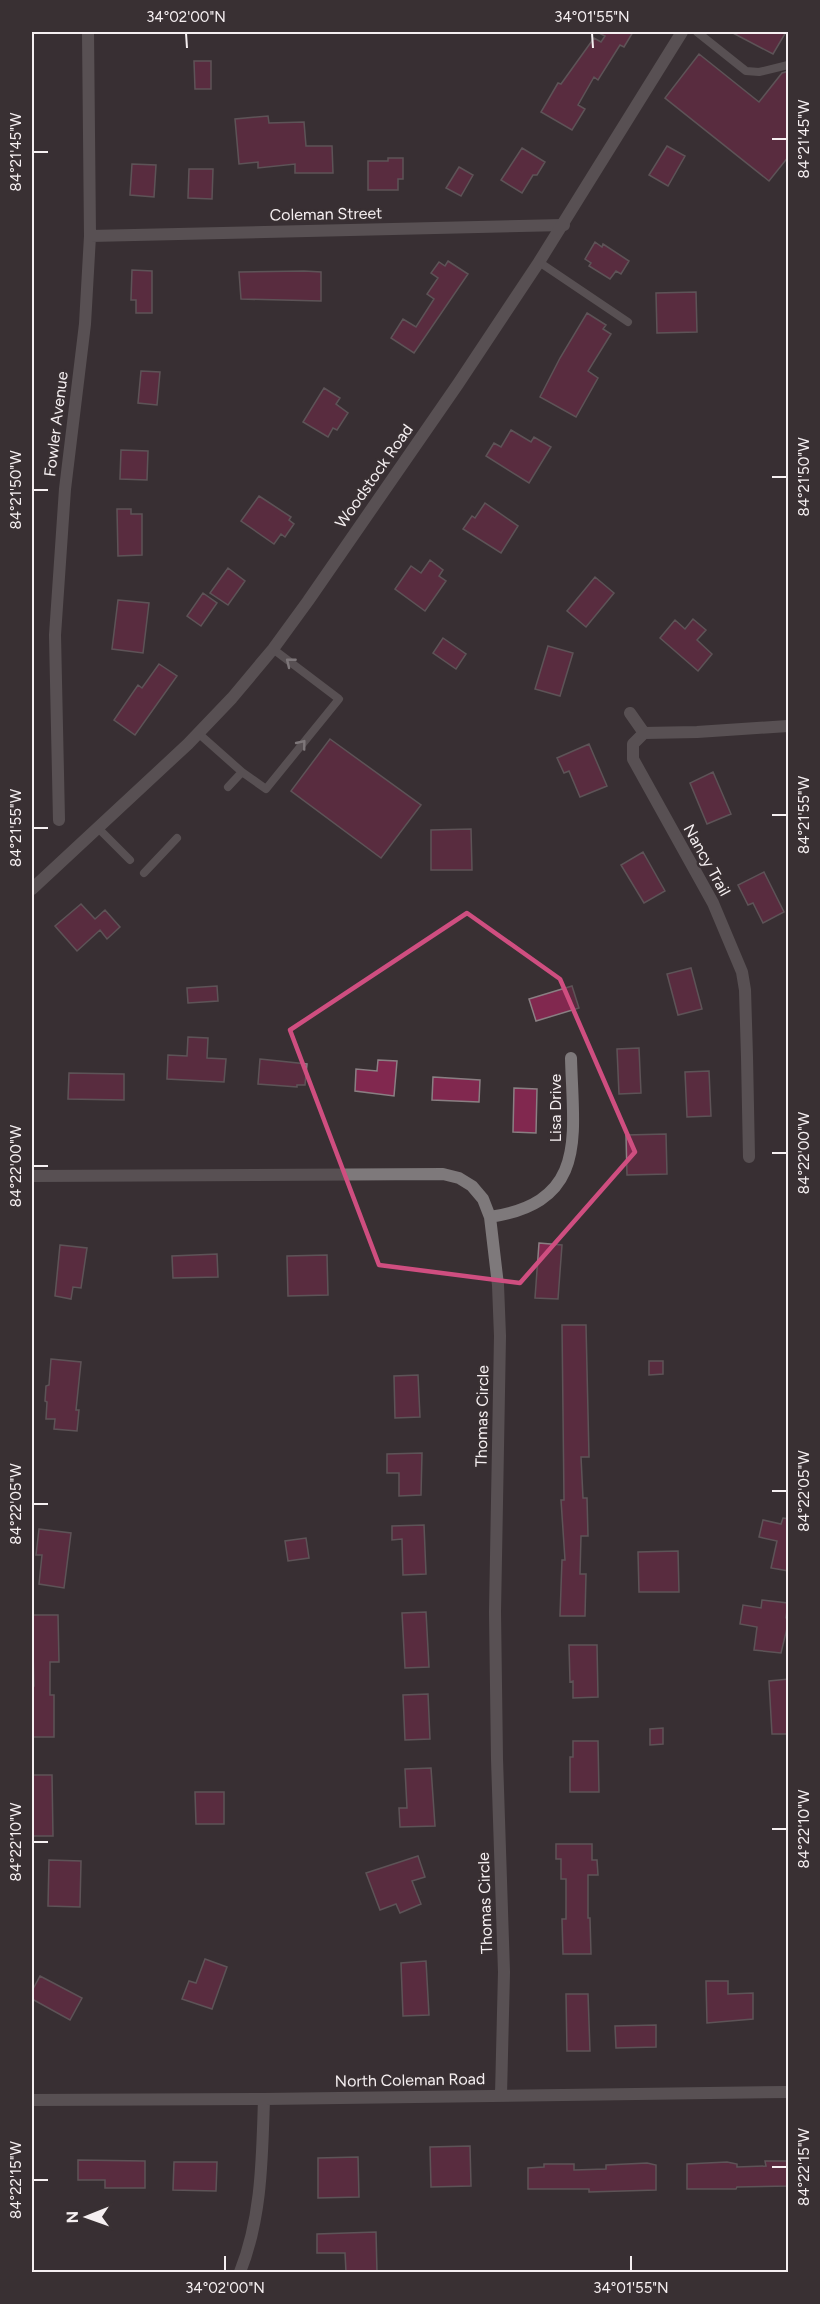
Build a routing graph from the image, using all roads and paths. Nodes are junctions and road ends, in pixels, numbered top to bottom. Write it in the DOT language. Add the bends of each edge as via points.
graph roads {
  1 [pos="88,32"];
  2 [pos="682,32"];
  3 [pos="697,32"];
  4 [pos="789,65"];
  5 [pos="564,225"];
  6 [pos="90,236"];
  7 [pos="539,262"];
  8 [pos="628,322"];
  9 [pos="273,649"];
  10 [pos="630,713"];
  11 [pos="789,726"];
  12 [pos="644,733"];
  13 [pos="198,734"];
  14 [pos="242,772"];
  15 [pos="228,787"];
  16 [pos="60,820"];
  17 [pos="98,828"];
  18 [pos="177,838"];
  19 [pos="130,860"];
  20 [pos="144,873"];
  21 [pos="32,890"];
  22 [pos="571,1058"];
  23 [pos="749,1157"];
  24 [pos="32,1176"];
  25 [pos="490,1217"];
  26 [pos="789,2092"];
  27 [pos="501,2095"];
  28 [pos="264,2099"];
  29 [pos="32,2100"];
  30 [pos="240,2272"];
  1 -- 6 [label="street, Fowler Avenue"];
  2 -- 5 [label="street, Woodstock Road"];
  3 -- 4 [label="lane" via="746,71"];
  5 -- 6 [label="street, Coleman Street"];
  5 -- 7 [label="street, Woodstock Road"];
  6 -- 16 [label="street, Fowler Avenue" via="54,635"];
  7 -- 8 [label="lane"];
  7 -- 9 [label="street, Woodstock Road" via="459,384"];
  9 -- 13 [label="street, Woodstock Road"];
  14 -- 9 [label="lane, one-way" via="266,789 339,699"];
  10 -- 12 [label="street"];
  11 -- 12 [label="street"];
  12 -- 23 [label="street, Nancy Trail" via="633,744 633,759 713,903 742,972"];
  13 -- 14 [label="lane"];
  13 -- 17 [label="street, Woodstock Road"];
  14 -- 15 [label="lane"];
  17 -- 19 [label="lane"];
  17 -- 21 [label="street, Woodstock Road"];
  18 -- 20 [label="lane"];
  22 -- 25 [label="street, Lisa Drive" via="573,1142 564,1174 549,1194 532,1206"];
  24 -- 25 [label="street, Thomas Circle" via="443,1174 472,1186"];
  25 -- 27 [label="street, Thomas Circle" via="500,1336 495,1612 504,1972"];
  26 -- 27 [label="street, North Coleman Road"];
  27 -- 28 [label="street, North Coleman Road"];
  28 -- 29 [label="street, North Coleman Road"];
  28 -- 30 [label="street" via="257,2210"];
}
